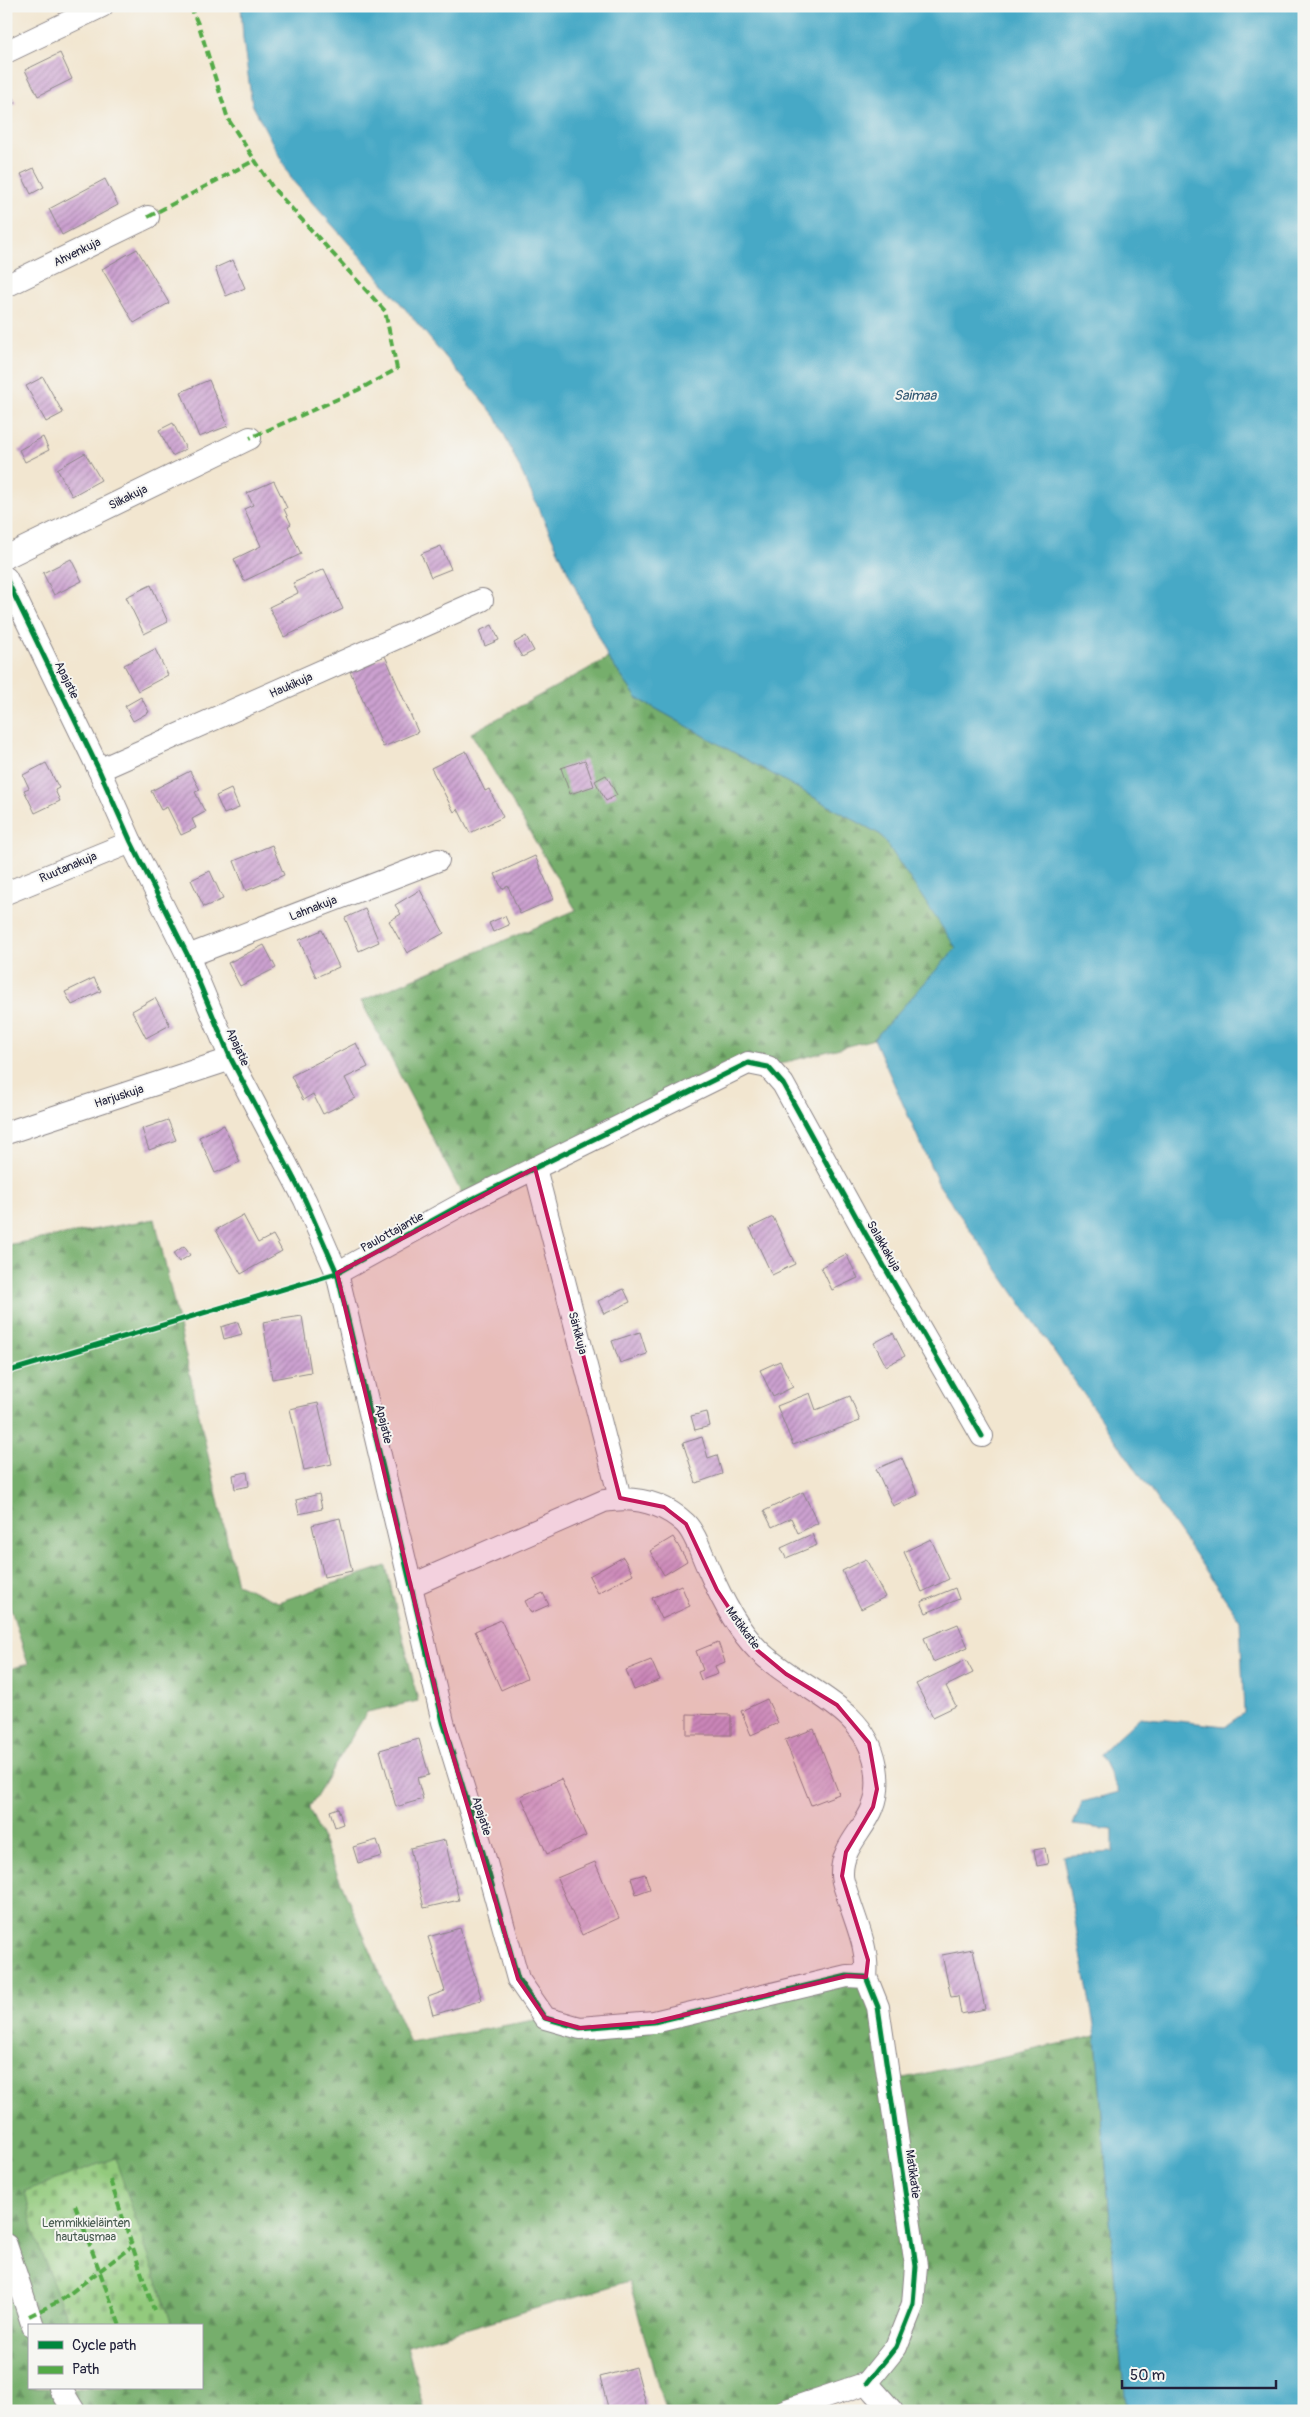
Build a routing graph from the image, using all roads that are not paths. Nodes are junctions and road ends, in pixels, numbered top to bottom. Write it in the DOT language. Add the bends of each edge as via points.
graph roads {
  1 [pos="102,6"];
  2 [pos="6,52"];
  3 [pos="148,217"];
  4 [pos="6,286"];
  5 [pos="250,438"];
  6 [pos="6,557"];
  7 [pos="6,578"];
  8 [pos="482,600"];
  9 [pos="99,770"];
  10 [pos="131,842"];
  11 [pos="438,860"];
  12 [pos="6,893"];
  13 [pos="188,956"];
  14 [pos="231,1059"];
  15 [pos="768,1067"];
  16 [pos="6,1133"];
  17 [pos="535,1168"];
  18 [pos="337,1273"];
  19 [pos="982,1436"];
  20 [pos="620,1498"];
  21 [pos="410,1586"];
  22 [pos="857,1976"];
  23 [pos="6,2245"];
  24 [pos="32,2324"];
  25 [pos="867,2383"];
  26 [pos="61,2390"];
  27 [pos="74,2411"];
  28 [pos="784,2411"];
  29 [pos="892,2411"];
  1 -- 2 [label="street"];
  3 -- 4 [label="street, Ahvenkuja"];
  5 -- 6 [label="street, Siikakuja"];
  7 -- 9 [label="street, Apajatie"];
  8 -- 9 [label="street, Haukikuja"];
  9 -- 10 [label="street, Apajatie"];
  10 -- 12 [label="street, Ruutanakuja"];
  10 -- 13 [label="street, Apajatie"];
  11 -- 13 [label="street, Lahnakuja"];
  13 -- 14 [label="street, Apajatie"];
  14 -- 16 [label="street, Harjuskuja"];
  14 -- 18 [label="street, Apajatie" via="305,1200"];
  15 -- 17 [label="street, Paulottajantie" via="748,1063"];
  15 -- 19 [label="street, Salakkakuja" via="783,1084"];
  17 -- 18 [label="street, Paulottajantie"];
  17 -- 20 [label="street, Särkikuja"];
  18 -- 21 [label="street, Apajatie"];
  20 -- 21 [label="street, Matikkatie" via="604,1501"];
  20 -- 22 [label="street, Matikkatie" via="664,1507 686,1524 717,1590 757,1650 786,1674 837,1705 856,1722 868,1743 876,1766 877,1789 873,1807 846,1852 842,1876 868,1960"];
  21 -- 22 [label="street, Apajatie" via="443,1722 518,1980 545,2018 580,2028 654,2022"];
  22 -- 25 [label="street, Matikkatie" via="878,2007 916,2266 913,2304 896,2347"];
  23 -- 24 [label="street"];
  25 -- 28 [label="street"];
  25 -- 29 [label="street"];
  26 -- 27 [label="street"];
}
